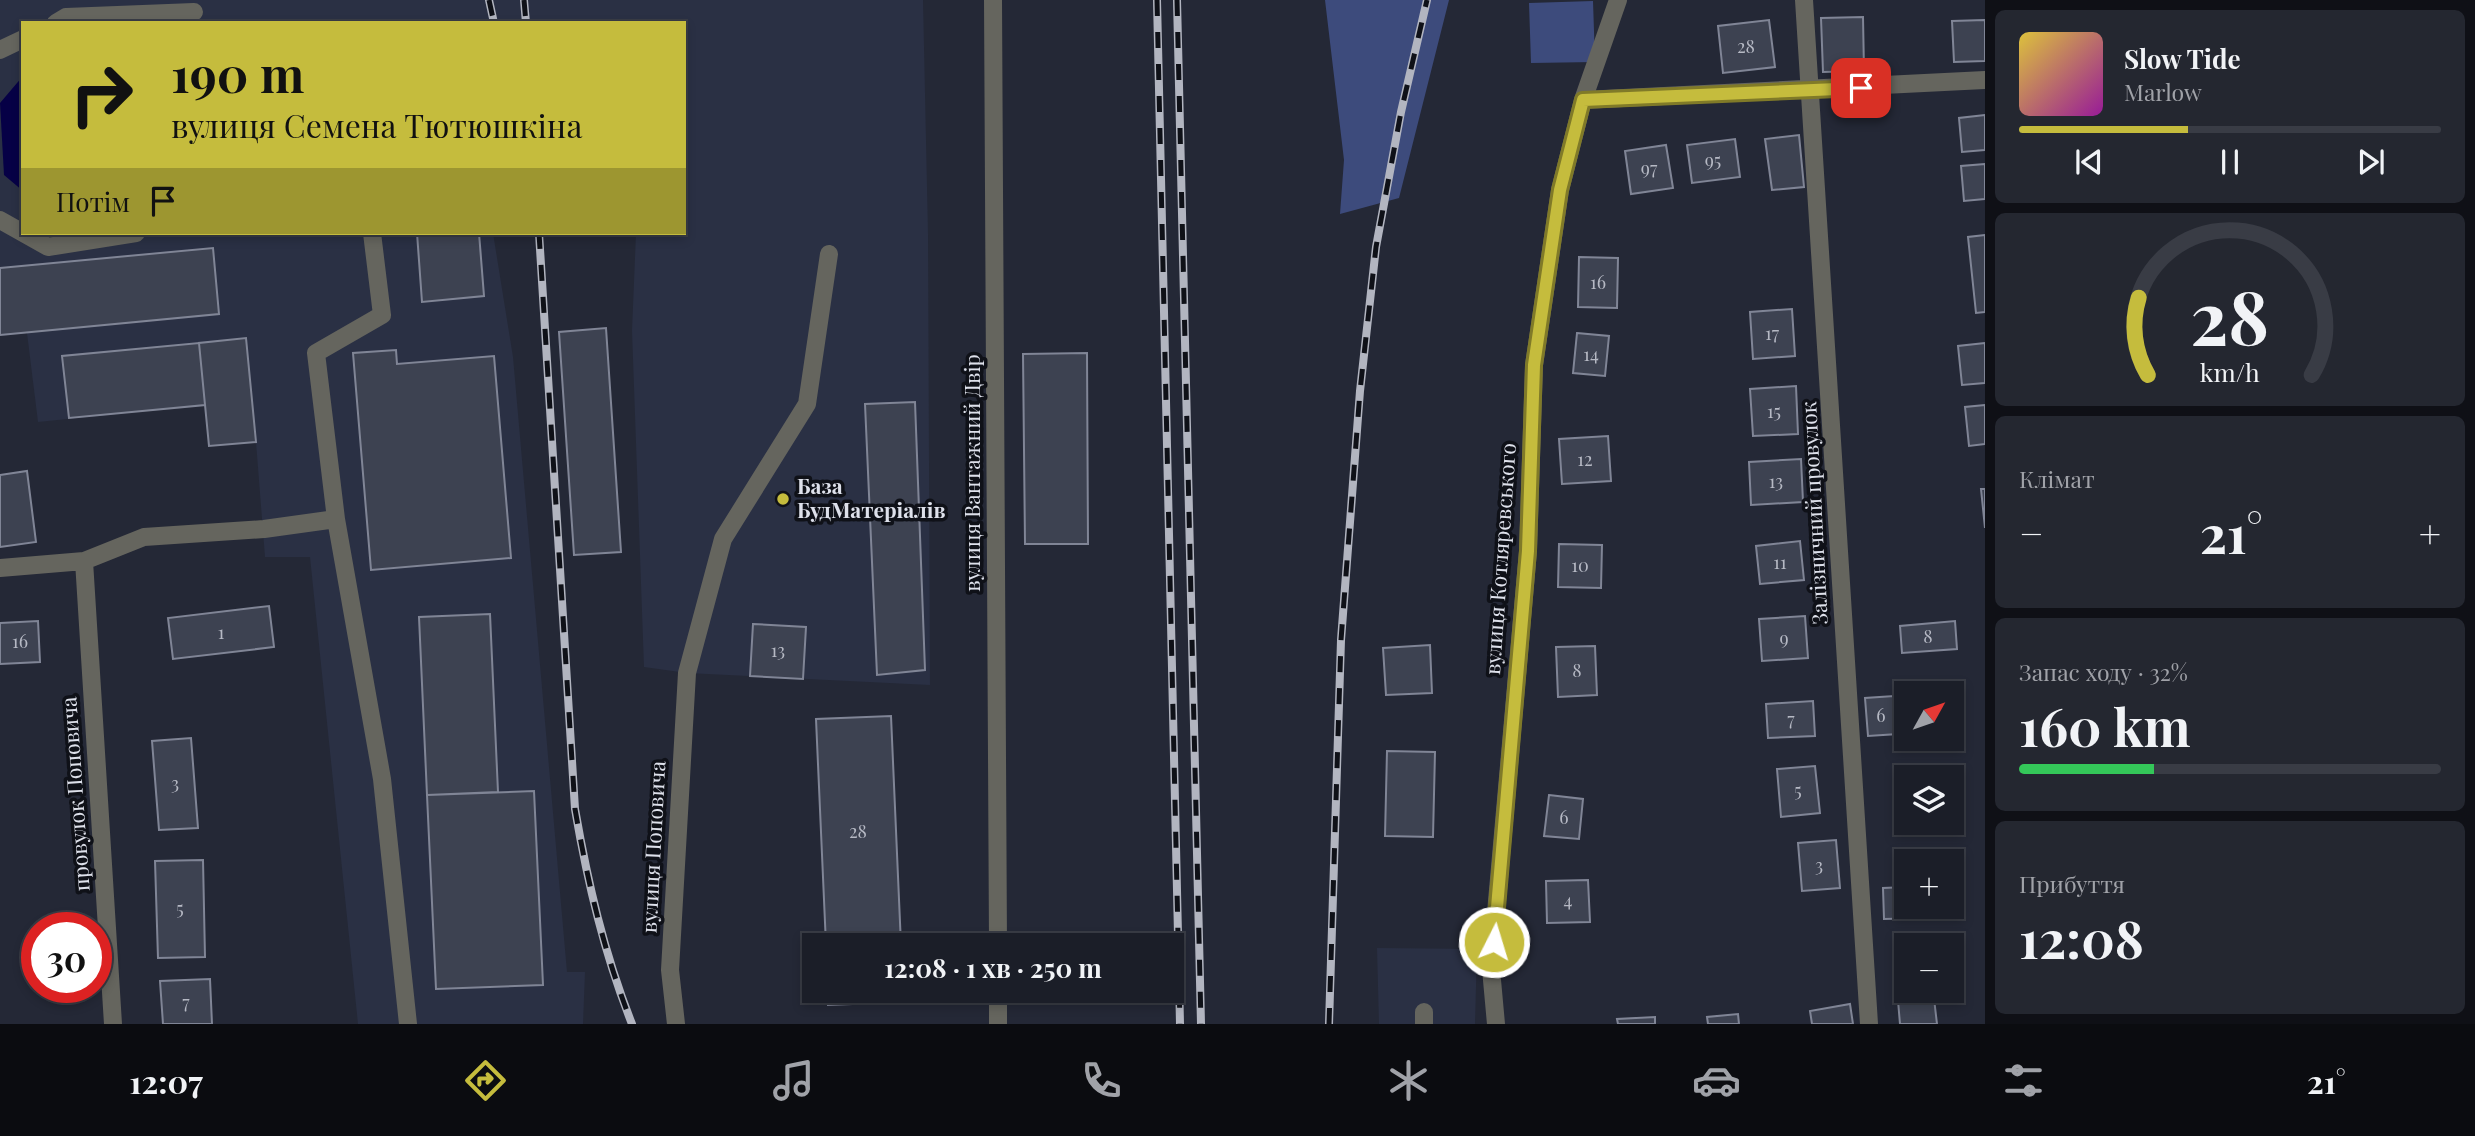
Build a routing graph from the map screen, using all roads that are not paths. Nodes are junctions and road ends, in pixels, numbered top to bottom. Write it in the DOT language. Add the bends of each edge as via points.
graph roads {
  1 [pos="993,0"];
  2 [pos="1618,0"];
  3 [pos="1804,0"];
  4 [pos="194,12"];
  5 [pos="59,21"];
  6 [pos="21,40"];
  7 [pos="0,50"];
  8 [pos="1985,80"];
  9 [pos="1812,91"];
  10 [pos="1583,100"];
  11 [pos="0,220"];
  12 [pos="21,232"];
  13 [pos="27,235"];
  14 [pos="123,235"];
  15 [pos="372,235"];
  16 [pos="829,254"];
  17 [pos="336,519"];
  18 [pos="84,561"];
  19 [pos="0,568"];
  20 [pos="998,933"];
  21 [pos="998,1003"];
  22 [pos="113,1024"];
  23 [pos="408,1024"];
  24 [pos="676,1024"];
  25 [pos="998,1024"];
  26 [pos="1496,1024"];
  27 [pos="1869,1024"];
  1 -- 20 [label="street, вулиця Вантажний Двір"];
  2 -- 10 [label="street, вулиця Котляревського"];
  3 -- 9 [label="street, Залізничний провулок"];
  4 -- 5 [label="street"];
  6 -- 7 [label="street"];
  8 -- 9 [label="street"];
  9 -- 10 [label="street"];
  9 -- 27 [label="street, Залізничний провулок"];
  10 -- 26 [label="street, вулиця Котляревського" via="1560,190 1534,365 1528,551 1491,969"];
  11 -- 12 [label="street"];
  13 -- 14 [label="street" via="48,247"];
  15 -- 17 [label="street" via="382,315 316,354"];
  16 -- 24 [label="street, вулиця Поповича" via="807,404 723,538 687,673 670,970"];
  17 -- 18 [label="street" via="144,537"];
  17 -- 23 [label="street" via="382,779"];
  18 -- 19 [label="street"];
  18 -- 22 [label="street, провулок Поповича"];
  21 -- 25 [label="street"];
}
